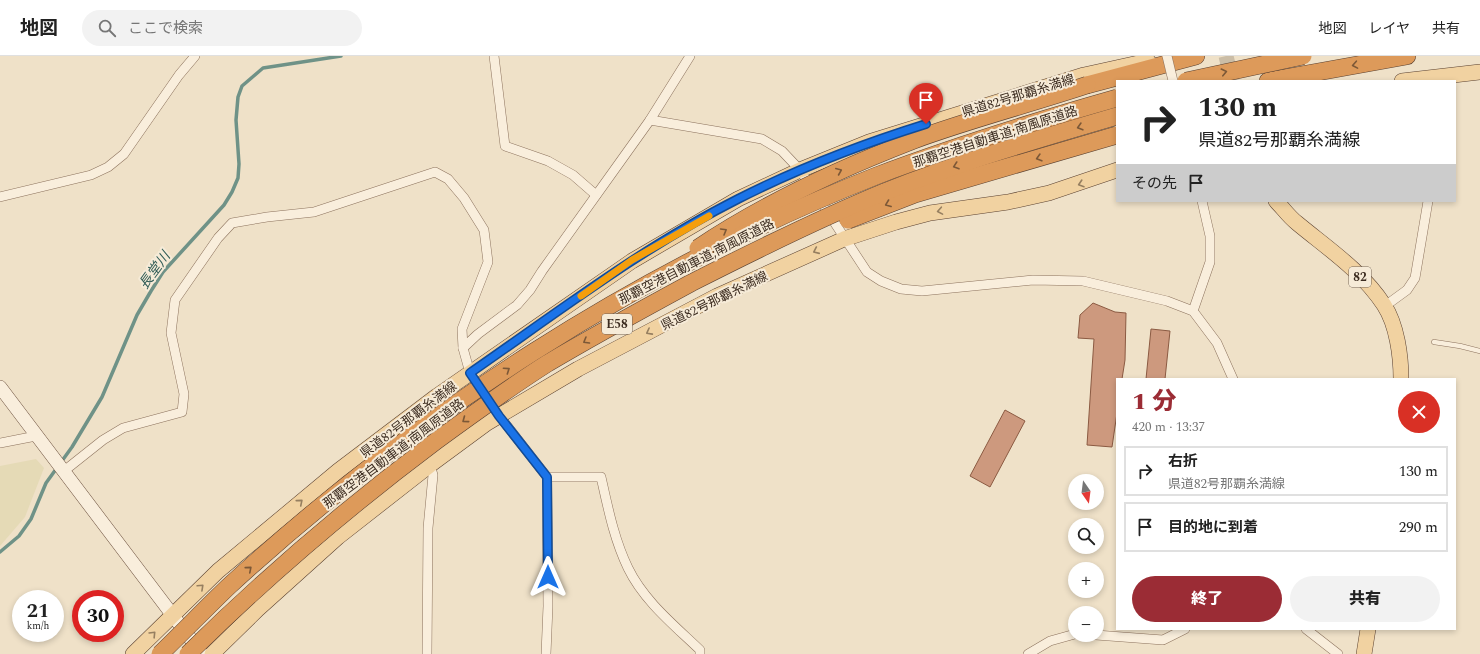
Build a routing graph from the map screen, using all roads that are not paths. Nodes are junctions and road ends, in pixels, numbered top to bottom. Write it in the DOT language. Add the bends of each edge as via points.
graph roads {
  1 [pos="195,56"];
  2 [pos="494,56"];
  3 [pos="690,56"];
  4 [pos="1167,56"];
  5 [pos="1183,56"];
  6 [pos="1196,56"];
  7 [pos="1303,56"];
  8 [pos="1407,56"];
  9 [pos="1480,72"];
  10 [pos="1444,78"];
  11 [pos="1173,80"];
  12 [pos="1191,80"];
  13 [pos="1274,80"];
  14 [pos="1416,80"];
  15 [pos="1116,98"];
  16 [pos="1116,116"];
  17 [pos="650,120"];
  18 [pos="1116,135"];
  19 [pos="800,170"];
  20 [pos="1116,170"];
  21 [pos="596,195"];
  22 [pos="0,197"];
  23 [pos="1202,202"];
  24 [pos="1277,202"];
  25 [pos="1428,202"];
  26 [pos="844,239"];
  27 [pos="621,299"];
  28 [pos="1385,306"];
  29 [pos="1193,311"];
  30 [pos="635,313"];
  31 [pos="1434,342"];
  32 [pos="463,348"];
  33 [pos="1480,351"];
  34 [pos="470,373"];
  35 [pos="1233,378"];
  36 [pos="1401,378"];
  37 [pos="0,387"];
  38 [pos="499,416"];
  39 [pos="36,436"];
  40 [pos="0,443"];
  41 [pos="430,465"];
  42 [pos="64,471"];
  43 [pos="547,477"];
  44 [pos="172,614"];
  45 [pos="1183,630"];
  46 [pos="1307,630"];
  47 [pos="1368,630"];
  48 [pos="1068,636"];
  49 [pos="1104,636"];
  50 [pos="133,654"];
  51 [pos="160,654"];
  52 [pos="188,654"];
  53 [pos="202,654"];
  54 [pos="212,654"];
  55 [pos="427,654"];
  56 [pos="546,654"];
  57 [pos="700,654"];
  58 [pos="1028,654"];
  59 [pos="1338,654"];
  60 [pos="1364,654"];
  1 -- 22 [label="street" via="124,154 108,167 91,175"];
  2 -- 21 [label="street" via="505,146 548,161 573,175"];
  3 -- 17 [label="street"];
  4 -- 11 [label="street, bridge"];
  5 -- 19 [label="main road, 県道82号那覇糸満線" via="1084,75 869,142"];
  27 -- 6 [label="highway, one-way, bridge" via="716,236 770,204 837,171 916,140 1087,85"];
  12 -- 7 [label="highway, one-way, bridge"];
  8 -- 13 [label="highway, one-way"];
  9 -- 10 [label="main road"];
  10 -- 14 [label="main road"];
  15 -- 27 [label="highway, 那覇空港自動車道;南風原道路 / E58, bridge" via="1026,123 875,177 736,239"];
  16 -- 30 [label="highway, 那覇空港自動車道;南風原道路 / E58, one-way, bridge" via="1018,145 883,192 749,253"];
  17 -- 19 [label="street" via="762,139 782,151"];
  17 -- 21 [label="street"];
  18 -- 30 [label="highway, one-way, bridge" via="915,194 857,216"];
  19 -- 26 [label="street"];
  19 -- 34 [label="main road, 県道82号那覇糸満線" via="738,199 632,260"];
  20 -- 26 [label="main road, 県道82号那覇糸満線, one-way" via="1049,193 1008,202 930,213"];
  21 -- 32 [label="street" via="517,305"];
  23 -- 29 [label="street" via="1210,236 1210,262"];
  24 -- 28 [label="main road, 82" via="1295,222 1346,263"];
  25 -- 28 [label="street" via="1415,278 1407,290"];
  26 -- 29 [label="street" via="868,272 881,281 901,289 922,291 1033,280 1083,281"];
  26 -- 38 [label="main road, 県道82号那覇糸満線, one-way" via="717,296 578,369"];
  51 -- 27 [label="highway, 那覇空港自動車道;南風原道路 / E58, one-way, bridge" via="234,582 311,515 393,451 460,401 539,348"];
  28 -- 36 [label="main road, 82" via="1399,354"];
  29 -- 35 [label="street" via="1217,342"];
  30 -- 52 [label="highway, 那覇空港自動車道;南風原道路 / E58, one-way, bridge" via="547,364 404,466 242,600"];
  31 -- 33 [label="lane"];
  32 -- 34 [label="street"];
  32 -- 42 [label="street" via="462,329 488,262 484,230 464,198 448,179 436,172 314,212 267,216 232,223 218,238 175,300 171,333 184,394 182,412 123,428 103,440"];
  34 -- 38 [label="street"];
  44 -- 34 [label="main road, 県道82号那覇糸満線, one-way" via="229,561 338,471"];
  37 -- 39 [label="street"];
  38 -- 41 [label="main road, 県道82号那覇糸満線"];
  38 -- 43 [label="street"];
  39 -- 40 [label="street"];
  39 -- 42 [label="street"];
  41 -- 54 [label="main road, 県道82号那覇糸満線" via="338,537"];
  41 -- 55 [label="street" via="432,475 428,528"];
  42 -- 44 [label="street"];
  43 -- 56 [label="street"];
  43 -- 57 [label="street" via="601,477 618,544 628,569 652,603 700,650"];
  50 -- 44 [label="main road, 県道82号那覇糸満線, one-way"];
  44 -- 53 [label="street"];
  45 -- 49 [label="street" via="1163,640"];
  46 -- 59 [label="street"];
  47 -- 60 [label="main road"];
  48 -- 58 [label="street" via="1050,641"];
}
